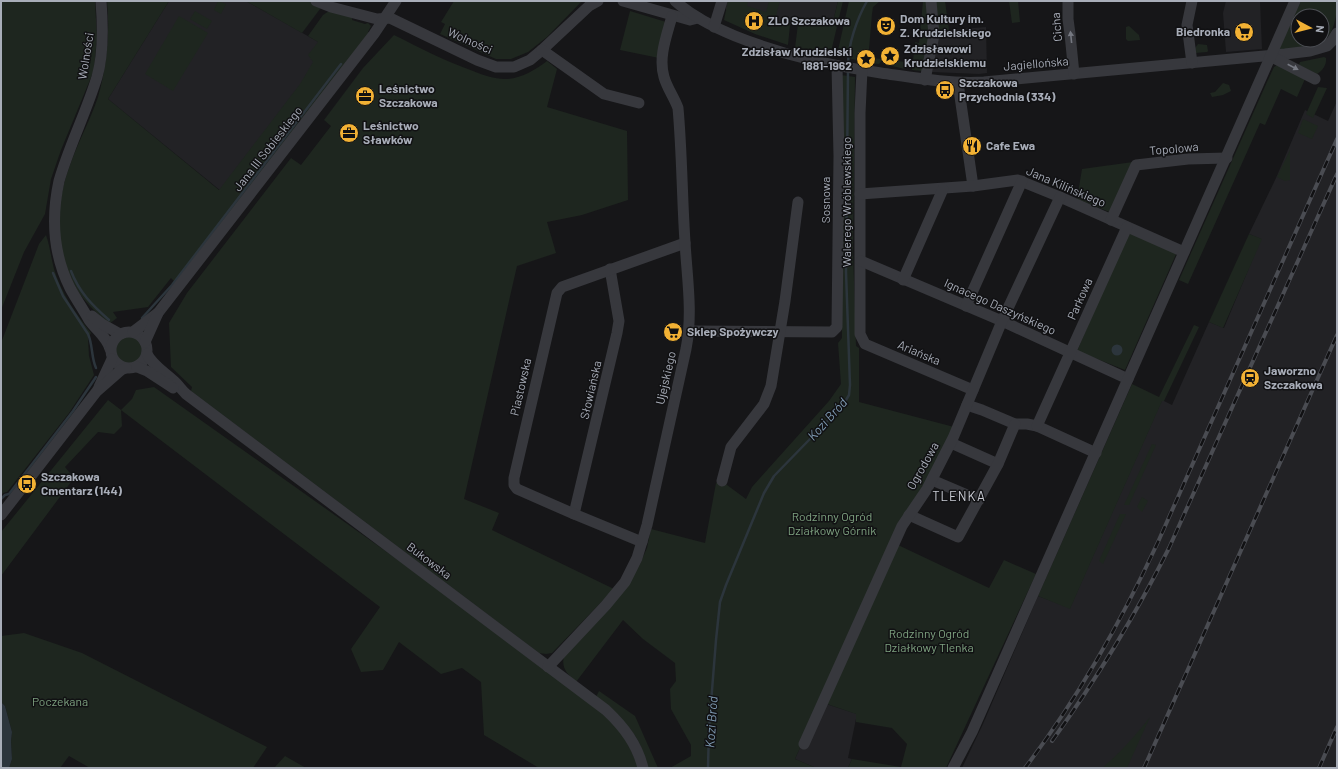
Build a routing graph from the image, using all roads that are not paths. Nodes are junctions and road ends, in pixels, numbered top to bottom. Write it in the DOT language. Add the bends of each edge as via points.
graph roads {
  1 [pos="101,1"];
  2 [pos="316,1"];
  3 [pos="396,1"];
  4 [pos="598,1"];
  5 [pos="623,1"];
  6 [pos="669,1"];
  7 [pos="675,1"];
  8 [pos="722,1"];
  9 [pos="931,1"];
  10 [pos="1068,1"];
  11 [pos="1192,1"];
  12 [pos="1295,1"];
  13 [pos="669,15"];
  14 [pos="698,18"];
  15 [pos="384,19"];
  16 [pos="714,27"];
  17 [pos="1337,33"];
  18 [pos="542,50"];
  19 [pos="1270,56"];
  20 [pos="1192,63"];
  21 [pos="839,66"];
  22 [pos="861,70"];
  23 [pos="1074,74"];
  24 [pos="1315,79"];
  25 [pos="925,80"];
  26 [pos="958,83"];
  27 [pos="638,103"];
  28 [pos="1227,158"];
  29 [pos="1022,181"];
  30 [pos="973,186"];
  31 [pos="944,189"];
  32 [pos="860,194"];
  33 [pos="1060,197"];
  34 [pos="798,202"];
  35 [pos="1111,220"];
  36 [pos="1127,227"];
  37 [pos="685,243"];
  38 [pos="1184,252"];
  39 [pos="861,261"];
  40 [pos="610,270"];
  41 [pos="903,280"];
  42 [pos="966,306"];
  43 [pos="83,308"];
  44 [pos="158,313"];
  45 [pos="1002,321"];
  46 [pos="690,331"];
  47 [pos="133,332"];
  48 [pos="779,332"];
  49 [pos="120,334"];
  50 [pos="860,334"];
  51 [pos="145,342"];
  52 [pos="1070,353"];
  53 [pos="111,354"];
  54 [pos="147,354"];
  55 [pos="137,367"];
  56 [pos="126,368"];
  57 [pos="1128,379"];
  58 [pos="181,389"];
  59 [pos="97,391"];
  60 [pos="970,398"];
  61 [pos="1015,424"];
  62 [pos="1037,426"];
  63 [pos="951,443"];
  64 [pos="1096,453"];
  65 [pos="998,464"];
  66 [pos="932,480"];
  67 [pos="722,481"];
  68 [pos="979,500"];
  69 [pos="574,514"];
  70 [pos="1,515"];
  71 [pos="909,515"];
  72 [pos="642,542"];
  73 [pos="548,667"];
  74 [pos="804,744"];
  75 [pos="643,768"];
  76 [pos="953,768"];
  1 -- 43 [label="street, Wolności" via="103,27 97,76 59,181 54,228 64,274 70,289"];
  2 -- 15 [label="street, Wolności" via="377,20"];
  3 -- 15 [label="street, Jana III Sobieskiego"];
  4 -- 18 [label="street, Wolności" via="589,6"];
  5 -- 13 [label="street"];
  6 -- 13 [label="street, Ujejskiego"];
  7 -- 14 [label="street, Jagiellońska"];
  8 -- 16 [label="street"];
  9 -- 25 [label="street" via="934,35"];
  23 -- 10 [label="street, Cicha, one-way"];
  11 -- 20 [label="street" via="1188,25"];
  12 -- 19 [label="street"];
  13 -- 14 [label="street" via="690,20"];
  13 -- 37 [label="street, Ujejskiego" via="662,63 666,82 678,108"];
  14 -- 16 [label="street, Jagiellońska"];
  15 -- 18 [label="street, Wolności" via="390,18 496,67 514,67 530,60"];
  15 -- 44 [label="street, Jana III Sobieskiego"];
  16 -- 21 [label="street, Jagiellońska" via="785,54"];
  17 -- 19 [label="street, Jagiellońska" via="1327,46"];
  18 -- 27 [label="street" via="604,94"];
  19 -- 20 [label="street, Jagiellońska"];
  19 -- 24 [label="street, one-way"];
  19 -- 28 [label="street"];
  20 -- 23 [label="street, Jagiellońska"];
  21 -- 22 [label="street, Jagiellońska"];
  21 -- 48 [label="street, Sosnowa" via="837,327 832,332"];
  22 -- 25 [label="street, Jagiellońska"];
  22 -- 32 [label="street, Walerego Wróblewskiego"];
  23 -- 26 [label="street, Jagiellońska"];
  25 -- 26 [label="street, Jagiellońska"];
  26 -- 30 [label="street"];
  28 -- 35 [label="street, Topolowa" via="1136,165"];
  28 -- 38 [label="street"];
  29 -- 30 [label="street, Jana Kilińskiego"];
  29 -- 33 [label="street, Jana Kilińskiego"];
  29 -- 42 [label="street"];
  30 -- 31 [label="street, Jana Kilińskiego"];
  31 -- 32 [label="street, Jana Kilińskiego"];
  31 -- 41 [label="street"];
  32 -- 39 [label="street, Walerego Wróblewskiego"];
  33 -- 35 [label="street, Jana Kilińskiego"];
  33 -- 45 [label="street, Ogrodowa"];
  34 -- 48 [label="street"];
  35 -- 36 [label="street, Jana Kilińskiego"];
  36 -- 38 [label="street, Jana Kilińskiego"];
  36 -- 52 [label="street, Parkowa"];
  37 -- 40 [label="street, Piastowska"];
  37 -- 46 [label="street, Ujejskiego"];
  38 -- 57 [label="street"];
  39 -- 41 [label="street, Ignacego Daszyńskiego"];
  39 -- 50 [label="street, Walerego Wróblewskiego"];
  40 -- 69 [label="street, Słowiańska" via="619,321"];
  40 -- 69 [label="street, Piastowska" via="562,287 557,293 514,478 517,489"];
  41 -- 42 [label="street, Ignacego Daszyńskiego"];
  42 -- 45 [label="street, Ignacego Daszyńskiego"];
  43 -- 49 [label="street" via="102,324"];
  43 -- 53 [label="street" via="92,324 109,343"];
  44 -- 47 [label="street"];
  44 -- 51 [label="street"];
  45 -- 52 [label="street, Ignacego Daszyńskiego"];
  45 -- 60 [label="street, Ogrodowa"];
  46 -- 48 [label="street"];
  46 -- 72 [label="street, Ujejskiego"];
  47 -- 49 [label="street"];
  47 -- 51 [label="street"];
  48 -- 67 [label="street" via="768,397 731,447"];
  49 -- 53 [label="street" via="112,343"];
  50 -- 60 [label="street, Ariańska" via="865,344"];
  51 -- 54 [label="street"];
  52 -- 57 [label="street, Ignacego Daszyńskiego"];
  52 -- 62 [label="street, Parkowa"];
  53 -- 56 [label="street" via="120,367"];
  53 -- 59 [label="street"];
  54 -- 55 [label="street"];
  54 -- 58 [label="street"];
  55 -- 56 [label="street"];
  55 -- 58 [label="street" via="174,388"];
  56 -- 59 [label="street"];
  57 -- 64 [label="street"];
  58 -- 73 [label="street, Bukowska"];
  59 -- 70 [label="street"];
  60 -- 61 [label="street, Ariańska" via="982,410"];
  60 -- 63 [label="street, Ogrodowa"];
  61 -- 62 [label="street"];
  61 -- 65 [label="street"];
  62 -- 64 [label="street"];
  63 -- 65 [label="street"];
  63 -- 66 [label="street, Ogrodowa"];
  64 -- 76 [label="street" via="975,725"];
  65 -- 68 [label="street"];
  66 -- 68 [label="street"];
  66 -- 71 [label="street, Ogrodowa"];
  68 -- 71 [label="street" via="958,537"];
  69 -- 72 [label="street, Piastowska"];
  71 -- 74 [label="street, Ogrodowa"];
  72 -- 73 [label="street, Ujejskiego" via="625,582"];
  73 -- 75 [label="street, Bukowska" via="622,725 636,746"];
}
